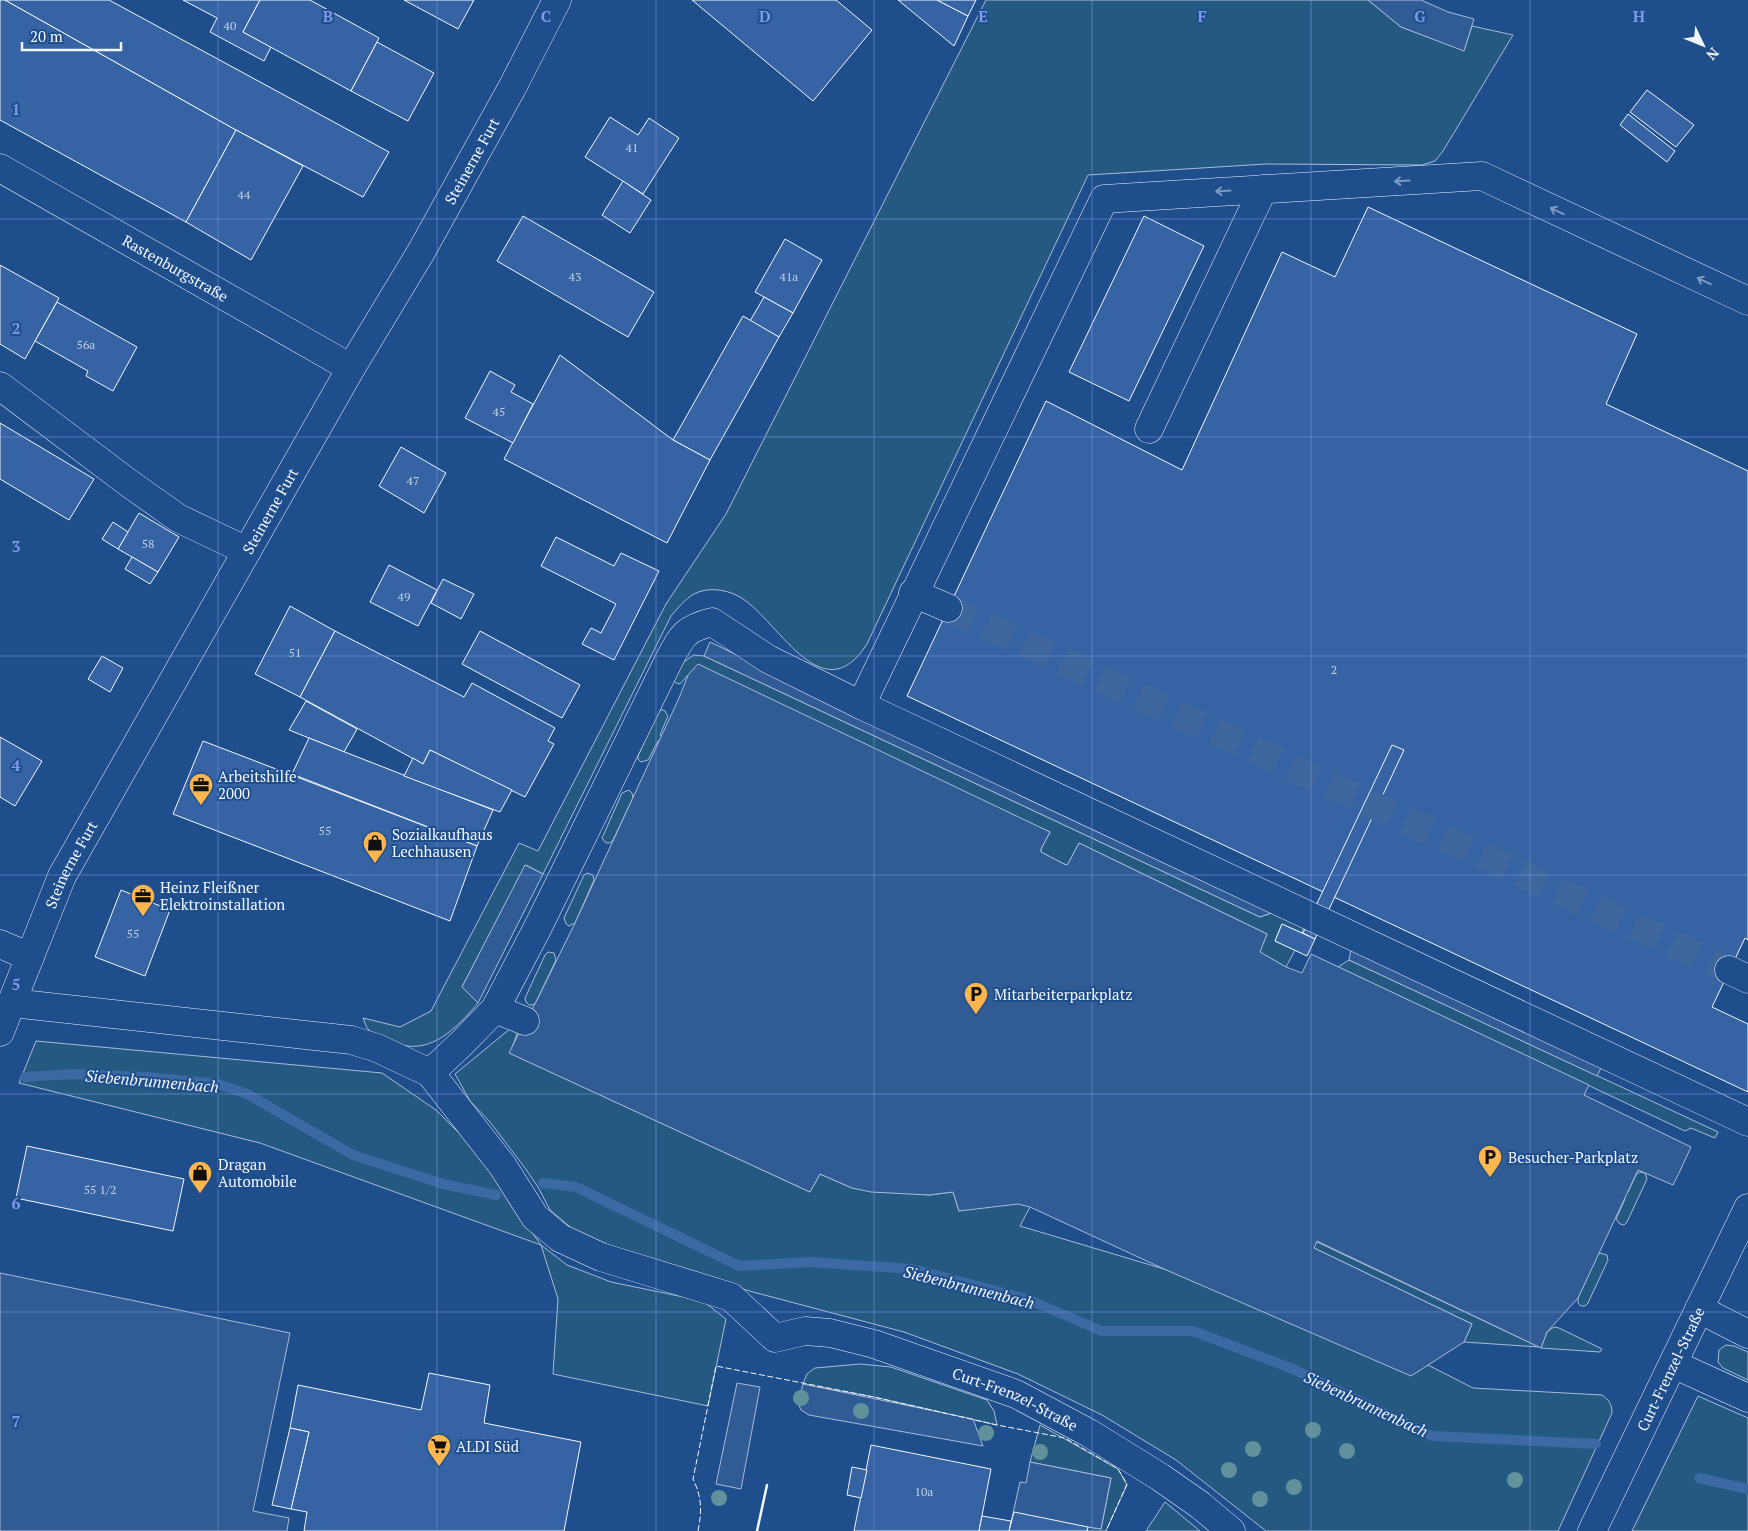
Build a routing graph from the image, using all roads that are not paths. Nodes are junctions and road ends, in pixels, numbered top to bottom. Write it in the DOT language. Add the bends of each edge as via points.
graph roads {
  1 [pos="557,0"];
  2 [pos="0,168"];
  3 [pos="1262,189"];
  4 [pos="1748,301"];
  5 [pos="351,368"];
  6 [pos="0,386"];
  7 [pos="1149,429"];
  8 [pos="248,551"];
  9 [pos="913,593"];
  10 [pos="948,608"];
  11 [pos="861,705"];
  12 [pos="0,944"];
  13 [pos="30,957"];
  14 [pos="12,1003"];
  15 [pos="495,1009"];
  16 [pos="524,1021"];
  17 [pos="0,1032"];
  18 [pos="430,1073"];
  19 [pos="1748,1122"];
  20 [pos="1748,1208"];
  21 [pos="1699,1309"];
  22 [pos="1748,1334"];
  23 [pos="1673,1364"];
  24 [pos="1748,1398"];
  25 [pos="1231,1531"];
  26 [pos="1592,1531"];
  1 -- 5 [label="street, Steinerne Furt" via="421,252"];
  2 -- 5 [label="street, Rastenburgstraße"];
  4 -- 3 [label="street, one-way" via="1482,176"];
  3 -- 7 [label="street"];
  3 -- 9 [label="street, one-way" via="1104,199"];
  5 -- 8 [label="street, Steinerne Furt"];
  6 -- 8 [label="street" via="178,518"];
  8 -- 13 [label="street, Steinerne Furt" via="62,876"];
  9 -- 10 [label="street"];
  9 -- 11 [label="street"];
  11 -- 15 [label="street" via="768,659 712,622 686,632 669,660"];
  11 -- 19 [label="street"];
  12 -- 13 [label="street"];
  13 -- 14 [label="street, Steinerne Furt"];
  14 -- 17 [label="street, Steinerne Furt"];
  14 -- 18 [label="street" via="351,1040 377,1048"];
  15 -- 16 [label="street"];
  15 -- 18 [label="street"];
  18 -- 25 [label="street, Curt-Frenzel-Straße" via="502,1165 535,1217 560,1238 601,1257 730,1297 775,1338 805,1331 830,1333 866,1342 1016,1394 1089,1433 1160,1477"];
  20 -- 21 [label="street, Curt-Frenzel-Straße"];
  21 -- 22 [label="street"];
  21 -- 23 [label="street, Curt-Frenzel-Straße"];
  23 -- 24 [label="street"];
  23 -- 26 [label="street, Curt-Frenzel-Straße"];
}
